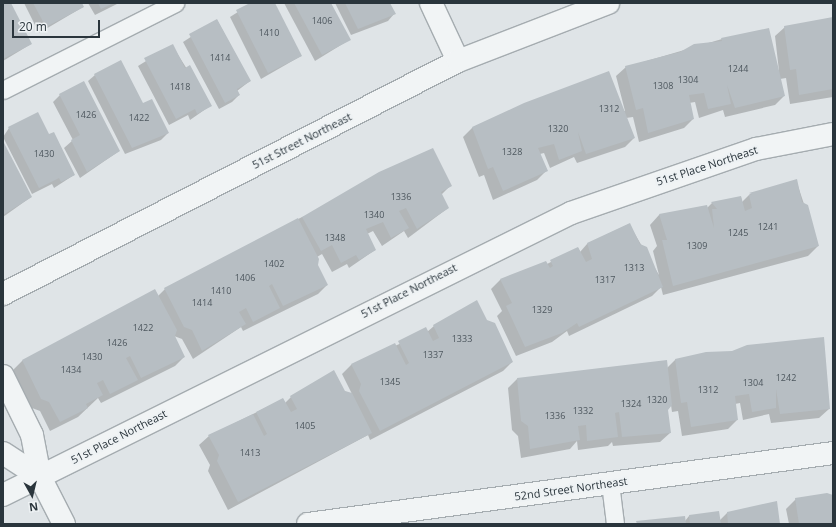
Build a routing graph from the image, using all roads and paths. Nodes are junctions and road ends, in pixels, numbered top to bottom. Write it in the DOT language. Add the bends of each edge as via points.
graph roads {
  1 [pos="175,3"];
  2 [pos="431,3"];
  3 [pos="608,3"];
  4 [pos="458,61"];
  5 [pos="3,90"];
  6 [pos="833,134"];
  7 [pos="3,294"];
  8 [pos="3,376"];
  9 [pos="3,453"];
  10 [pos="833,454"];
  11 [pos="40,477"];
  12 [pos="610,483"];
  13 [pos="3,495"];
  14 [pos="64,524"];
  15 [pos="308,524"];
  16 [pos="615,524"];
  1 -- 5 [label="lane"];
  2 -- 4 [label="street"];
  3 -- 4 [label="street, 51st Street Northeast"];
  4 -- 7 [label="street, 51st Street Northeast"];
  6 -- 11 [label="street, 51st Place Northeast" via="756,149 570,213"];
  8 -- 11 [label="street" via="32,434"];
  9 -- 11 [label="street"];
  10 -- 12 [label="street, 52nd Street Northeast"];
  11 -- 13 [label="street, 51st Place Northeast"];
  11 -- 14 [label="street"];
  12 -- 15 [label="street, 52nd Street Northeast"];
  12 -- 16 [label="lane"];
}
